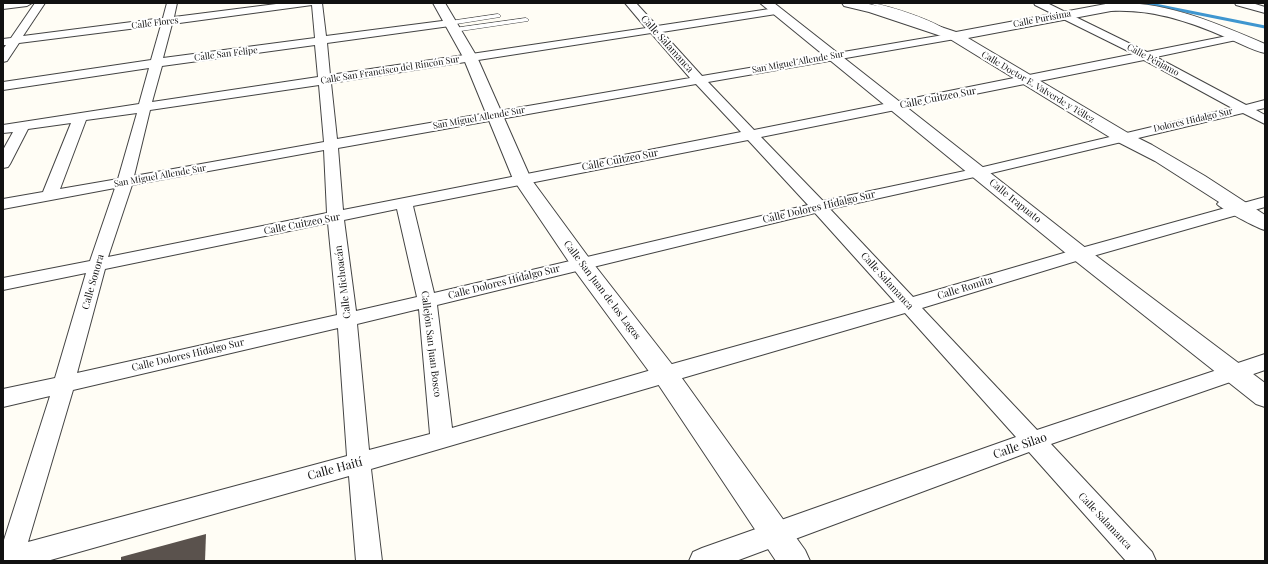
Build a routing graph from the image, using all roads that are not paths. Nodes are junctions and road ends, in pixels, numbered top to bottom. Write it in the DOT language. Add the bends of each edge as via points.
graph roads {
  1 [pos="27,3"];
  2 [pos="40,3"];
  3 [pos="172,3"];
  4 [pos="308,3"];
  5 [pos="317,3"];
  6 [pos="439,3"];
  7 [pos="630,3"];
  8 [pos="848,3"];
  9 [pos="872,3"];
  10 [pos="894,3"];
  11 [pos="1039,3"];
  12 [pos="1240,3"];
  13 [pos="3,6"];
  14 [pos="771,7"];
  15 [pos="1265,10"];
  16 [pos="1064,15"];
  17 [pos="498,16"];
  18 [pos="526,20"];
  19 [pos="168,21"];
  20 [pos="452,27"];
  21 [pos="653,30"];
  22 [pos="971,33"];
  23 [pos="955,36"];
  24 [pos="1237,37"];
  25 [pos="8,42"];
  26 [pos="321,42"];
  27 [pos="1265,49"];
  28 [pos="1144,55"];
  29 [pos="833,56"];
  30 [pos="470,57"];
  31 [pos="3,58"];
  32 [pos="156,63"];
  33 [pos="325,80"];
  34 [pos="699,80"];
  35 [pos="1026,80"];
  36 [pos="3,86"];
  37 [pos="1265,104"];
  38 [pos="894,107"];
  39 [pos="143,108"];
  40 [pos="1244,109"];
  41 [pos="496,115"];
  42 [pos="80,118"];
  43 [pos="1265,120"];
  44 [pos="22,127"];
  45 [pos="3,129"];
  46 [pos="751,134"];
  47 [pos="1122,137"];
  48 [pos="331,146"];
  49 [pos="3,164"];
  50 [pos="979,172"];
  51 [pos="522,179"];
  52 [pos="124,182"];
  53 [pos="50,195"];
  54 [pos="1265,202"];
  55 [pos="404,203"];
  56 [pos="3,204"];
  57 [pos="819,207"];
  58 [pos="1240,209"];
  59 [pos="335,217"];
  60 [pos="1265,224"];
  61 [pos="1080,254"];
  62 [pos="581,264"];
  63 [pos="97,265"];
  64 [pos="3,284"];
  65 [pos="427,301"];
  66 [pos="909,305"];
  67 [pos="347,318"];
  68 [pos="1265,362"];
  69 [pos="1235,373"];
  70 [pos="665,374"];
  71 [pos="64,384"];
  72 [pos="1265,396"];
  73 [pos="3,398"];
  74 [pos="442,440"];
  75 [pos="1032,441"];
  76 [pos="359,462"];
  77 [pos="776,534"];
  78 [pos="8,560"];
  79 [pos="369,561"];
  80 [pos="702,561"];
  81 [pos="794,561"];
  82 [pos="1143,561"];
  1 -- 13 [label="street"];
  2 -- 25 [label="street"];
  3 -- 19 [label="street, Calle Sonora"];
  4 -- 19 [label="street, Calle Flores"];
  5 -- 26 [label="street, Calle Michoacán"];
  6 -- 20 [label="street, Calle San Juan de los Lagos"];
  7 -- 21 [label="street, Calle Salamanca"];
  8 -- 23 [label="street, Calle Doctor E. Valverde y Téllez"];
  9 -- 23 [label="lane" via="916,18"];
  10 -- 22 [label="street"];
  11 -- 16 [label="street, Calle Pénjamo"];
  12 -- 15 [label="street"];
  14 -- 21 [label="street, Calle San Francisco del Rincón Sur"];
  14 -- 29 [label="street, Calle Irapuato"];
  16 -- 22 [label="street, Calle Purísima"];
  16 -- 24 [label="street, Calle Purísima" via="1132,6 1177,16"];
  16 -- 28 [label="street, Calle Pénjamo"];
  17 -- 20 [label="lane"];
  18 -- 20 [label="lane"];
  19 -- 25 [label="street, Calle Flores"];
  19 -- 32 [label="street, Calle Sonora"];
  20 -- 26 [label="street, Calle San Felipe"];
  20 -- 30 [label="street, Calle San Juan de los Lagos"];
  21 -- 30 [label="street, Calle San Francisco del Rincón Sur"];
  21 -- 34 [label="street, Calle Salamanca"];
  22 -- 23 [label="street, Calle Purísima"];
  23 -- 29 [label="street, San Miguel Allende Sur"];
  23 -- 35 [label="street, Calle Doctor E. Valverde y Téllez"];
  24 -- 27 [label="street, Calle Purísima"];
  24 -- 28 [label="street, Calle Cuitzeo Sur"];
  25 -- 31 [label="street"];
  26 -- 32 [label="street, Calle San Felipe"];
  26 -- 33 [label="street, Calle Michoacán"];
  28 -- 35 [label="street, Calle Cuitzeo Sur"];
  28 -- 40 [label="street, Calle Pénjamo"];
  29 -- 34 [label="street, San Miguel Allende Sur"];
  29 -- 38 [label="street, Calle Irapuato"];
  30 -- 33 [label="street, Calle San Francisco del Rincón Sur"];
  30 -- 41 [label="street, Calle San Juan de los Lagos"];
  32 -- 36 [label="street, Calle San Felipe"];
  32 -- 39 [label="street, Calle Sonora"];
  33 -- 39 [label="street, Calle San Francisco del Rincón Sur"];
  33 -- 48 [label="street, Calle Michoacán"];
  34 -- 41 [label="street, San Miguel Allende Sur"];
  34 -- 46 [label="street, Calle Salamanca"];
  35 -- 38 [label="street, Calle Cuitzeo Sur"];
  35 -- 47 [label="street, Calle Doctor E. Valverde y Téllez"];
  37 -- 40 [label="street, Dolores Hidalgo Sur"];
  38 -- 46 [label="street, Calle Cuitzeo Sur"];
  38 -- 50 [label="street, Calle Irapuato"];
  39 -- 42 [label="street, Calle San Francisco del Rincón Sur"];
  39 -- 52 [label="street, Calle Sonora"];
  40 -- 43 [label="street, Calle Pénjamo"];
  40 -- 47 [label="street, Dolores Hidalgo Sur"];
  41 -- 48 [label="street, San Miguel Allende Sur"];
  41 -- 51 [label="street, Calle San Juan de los Lagos"];
  42 -- 44 [label="street, Calle San Francisco del Rincón Sur"];
  42 -- 53 [label="street"];
  44 -- 45 [label="street, Calle San Francisco del Rincón Sur"];
  44 -- 49 [label="street"];
  46 -- 51 [label="street, Calle Cuitzeo Sur"];
  46 -- 57 [label="street, Calle Salamanca"];
  47 -- 50 [label="street, Calle Dolores Hidalgo Sur"];
  47 -- 58 [label="street, Calle Doctor E. Valverde y Téllez" via="1131,147 1219,200"];
  48 -- 52 [label="street, San Miguel Allende Sur"];
  48 -- 59 [label="street, Calle Michoacán"];
  50 -- 57 [label="street, Calle Dolores Hidalgo Sur"];
  50 -- 61 [label="street, Calle Irapuato"];
  51 -- 55 [label="street, Calle Cuitzeo Sur"];
  51 -- 62 [label="street, Calle San Juan de los Lagos"];
  52 -- 53 [label="street, San Miguel Allende Sur"];
  52 -- 63 [label="street, Calle Sonora"];
  53 -- 56 [label="street, San Miguel Allende Sur"];
  54 -- 58 [label="street, Calle Romita"];
  55 -- 59 [label="street, Calle Cuitzeo Sur"];
  55 -- 65 [label="street, Callejón San Juan Bosco"];
  57 -- 62 [label="street, Calle Dolores Hidalgo Sur"];
  57 -- 66 [label="street, Calle Salamanca"];
  58 -- 60 [label="street, Calle Doctor E. Valverde y Téllez"];
  58 -- 61 [label="street, Calle Romita"];
  59 -- 63 [label="street, Calle Cuitzeo Sur"];
  59 -- 67 [label="street, Calle Michoacán"];
  61 -- 66 [label="street, Calle Romita"];
  61 -- 69 [label="street, Calle Irapuato"];
  62 -- 65 [label="street, Calle Dolores Hidalgo Sur"];
  62 -- 70 [label="street, Calle San Juan de los Lagos"];
  63 -- 64 [label="street, Calle Cuitzeo Sur"];
  63 -- 71 [label="street, Calle Sonora"];
  65 -- 67 [label="street, Calle Dolores Hidalgo Sur"];
  65 -- 74 [label="street, Callejón San Juan Bosco"];
  66 -- 70 [label="street, Calle Romita"];
  66 -- 75 [label="street, Calle Salamanca"];
  67 -- 71 [label="street, Calle Dolores Hidalgo Sur"];
  67 -- 76 [label="street, Calle Michoacán"];
  68 -- 69 [label="street, Calle Silao"];
  69 -- 72 [label="street, Calle Irapuato"];
  69 -- 75 [label="street, Calle Silao"];
  70 -- 74 [label="street, Calle Haití"];
  70 -- 77 [label="street, Calle San Juan de los Lagos"];
  71 -- 73 [label="street, Calle Dolores Hidalgo Sur"];
  71 -- 78 [label="street, Calle Sonora"];
  74 -- 76 [label="street, Calle Haití"];
  75 -- 77 [label="street, Calle Silao"];
  75 -- 82 [label="street, Calle Salamanca"];
  76 -- 78 [label="street, Calle Haití"];
  76 -- 79 [label="street, Calle Michoacán"];
  77 -- 80 [label="street, Calle Silao"];
  77 -- 81 [label="street, Calle San Juan de los Lagos"];
}
